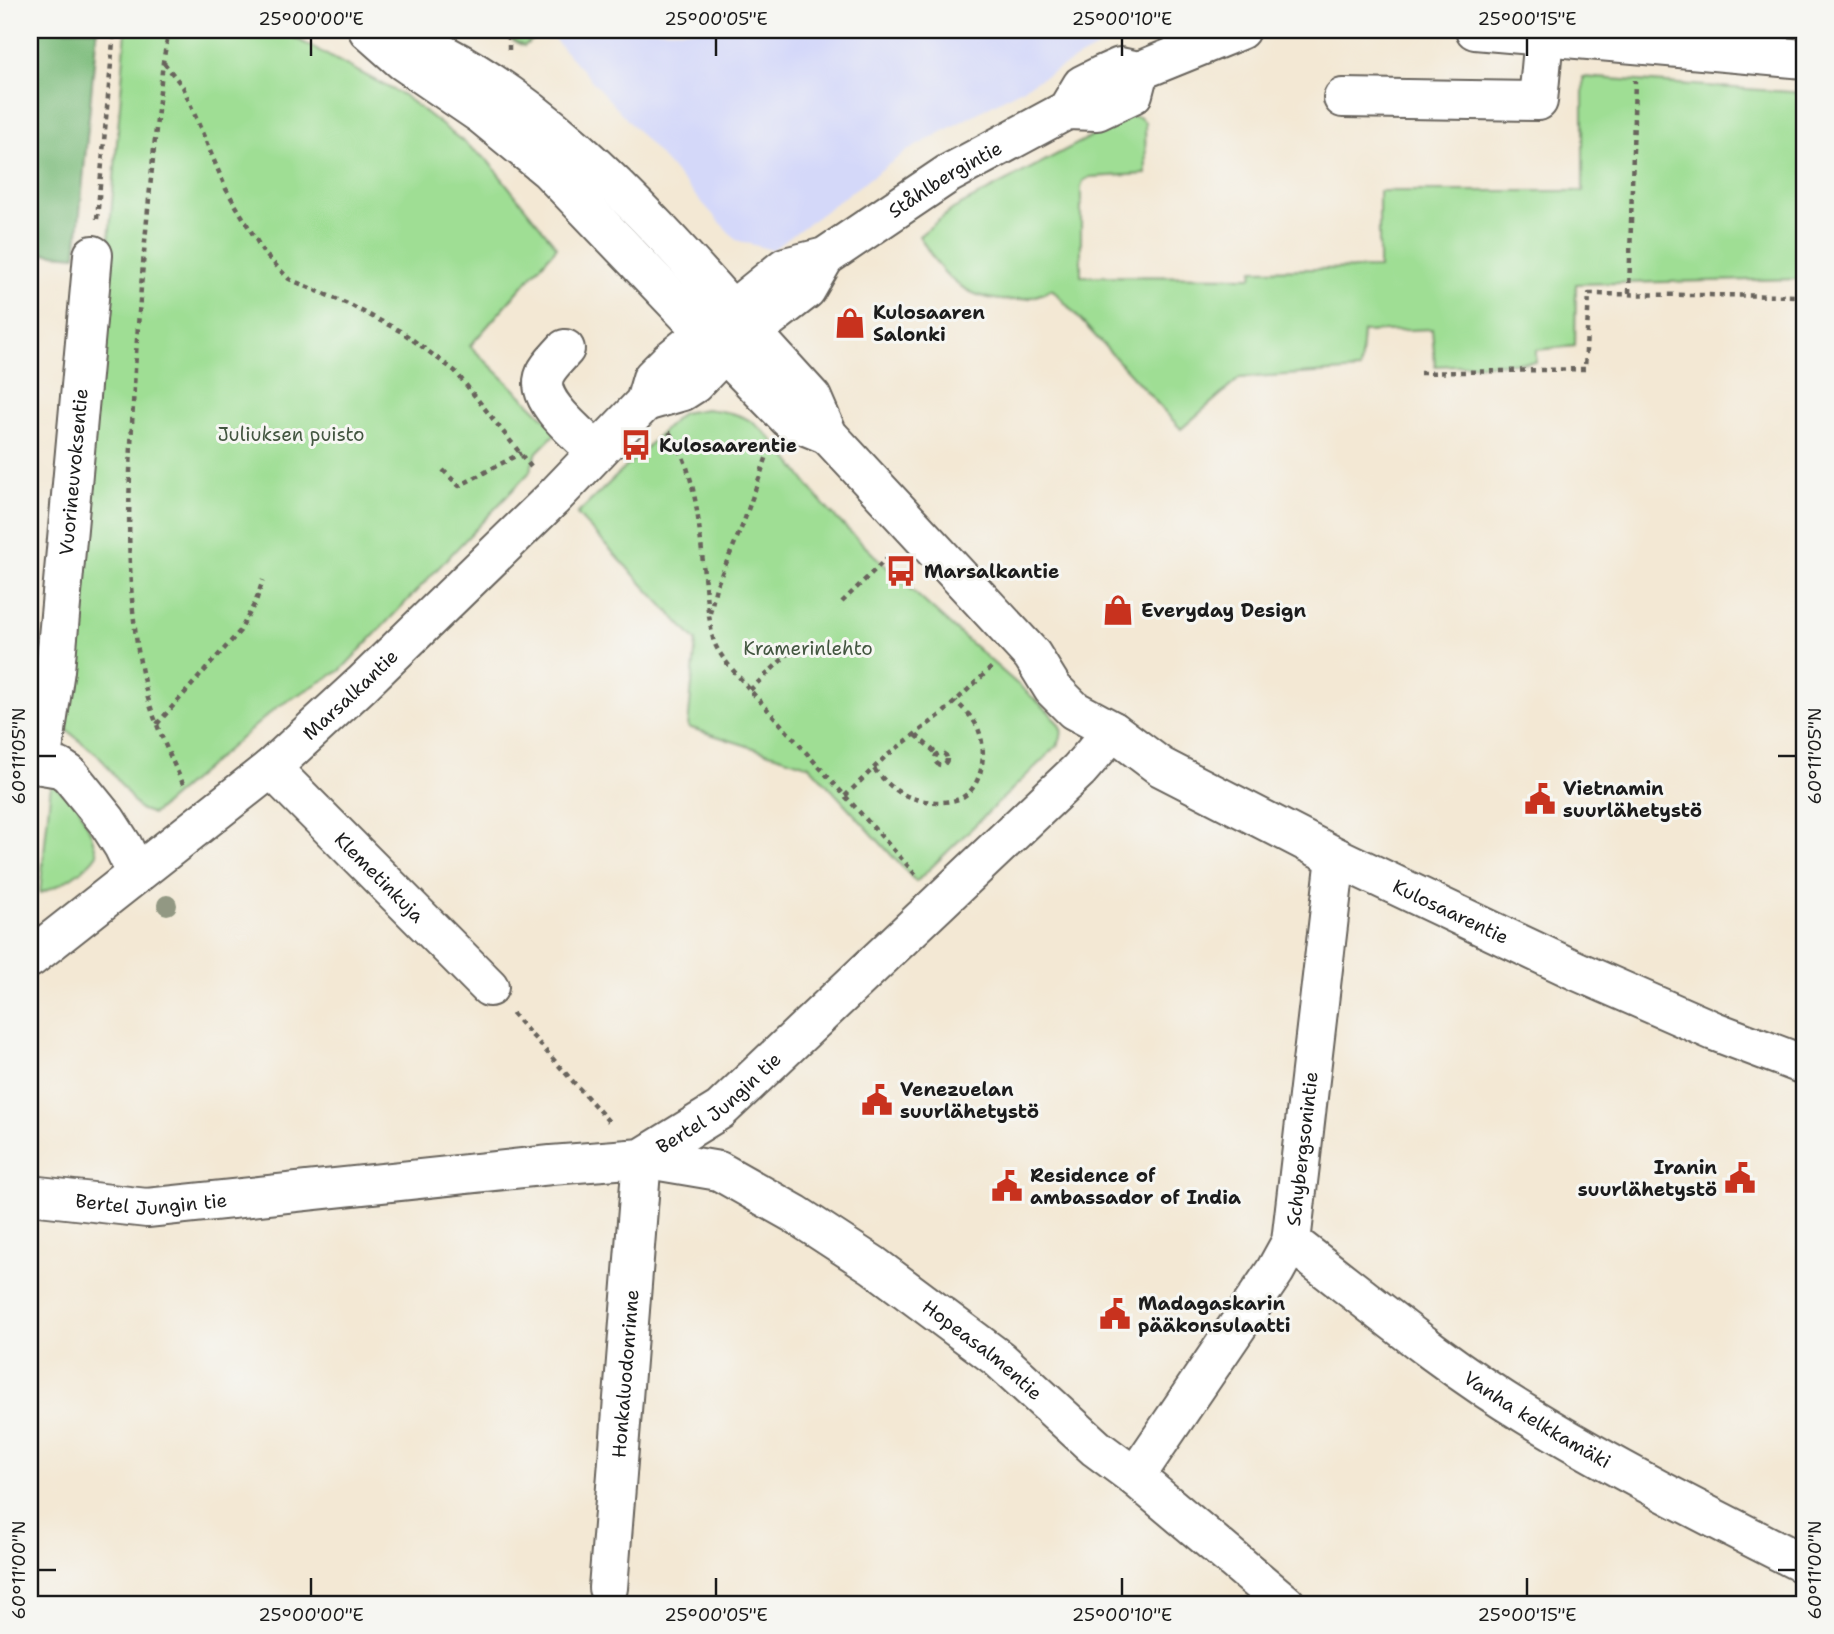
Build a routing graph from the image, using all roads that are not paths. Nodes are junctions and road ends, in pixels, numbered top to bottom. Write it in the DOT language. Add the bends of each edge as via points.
graph roads {
  1 [pos="368,30"];
  2 [pos="386,30"];
  3 [pos="1240,30"];
  4 [pos="1475,30"];
  5 [pos="1544,36"];
  6 [pos="1804,59"];
  7 [pos="1343,98"];
  8 [pos="93,255"];
  9 [pos="728,332"];
  10 [pos="565,349"];
  11 [pos="597,452"];
  12 [pos="1113,731"];
  13 [pos="35,763"];
  14 [pos="271,768"];
  15 [pos="1336,857"];
  16 [pos="136,873"];
  17 [pos="30,958"];
  18 [pos="489,987"];
  19 [pos="1804,1065"];
  20 [pos="642,1158"];
  21 [pos="30,1195"];
  22 [pos="1291,1242"];
  23 [pos="1135,1477"];
  24 [pos="1804,1564"];
  25 [pos="608,1588"];
  26 [pos="1286,1604"];
  1 -- 9 [label="street, Kulosaarentie" via="540,162"];
  2 -- 9 [label="street, Kulosaarentie" via="419,40 454,59 520,103 603,173 686,258"];
  3 -- 9 [label="street, Ståhlbergintie" via="1139,71 1120,67 1082,86 1067,110 948,174 825,257 785,267"];
  4 -- 5 [label="street"];
  5 -- 6 [label="street"];
  5 -- 7 [label="street" via="1538,101"];
  8 -- 13 [label="street, Vuorineuvoksentie" via="55,670"];
  9 -- 11 [label="street, Marsalkantie" via="652,378 653,413"];
  9 -- 12 [label="street, Kulosaarentie" via="789,419 828,435 1032,655 1053,689 1074,710"];
  10 -- 11 [label="street" via="544,375 543,390 553,408"];
  11 -- 14 [label="street, Marsalkantie"];
  12 -- 15 [label="street, Kulosaarentie" via="1161,767"];
  12 -- 20 [label="street, Bertel Jungin tie" via="1079,770 720,1110"];
  13 -- 16 [label="street, Vuorineuvoksentie" via="69,774 107,821"];
  14 -- 16 [label="street, Marsalkantie"];
  14 -- 18 [label="street, Klemetinkuja"];
  15 -- 19 [label="street, Kulosaarentie" via="1577,971"];
  15 -- 22 [label="street, Schybergsonintie"];
  16 -- 17 [label="street, Marsalkantie"];
  20 -- 21 [label="street, Bertel Jungin tie" via="147,1208"];
  20 -- 23 [label="street, Hopeasalmentie" via="719,1171 795,1214 873,1265 999,1359 1096,1448"];
  20 -- 25 [label="street, Honkaluodonrinne"];
  22 -- 23 [label="street, Schybergsonintie"];
  22 -- 24 [label="street, Vanha kelkkamäki" via="1440,1356 1527,1415 1692,1508"];
  23 -- 26 [label="street, Hopeasalmentie"];
}
